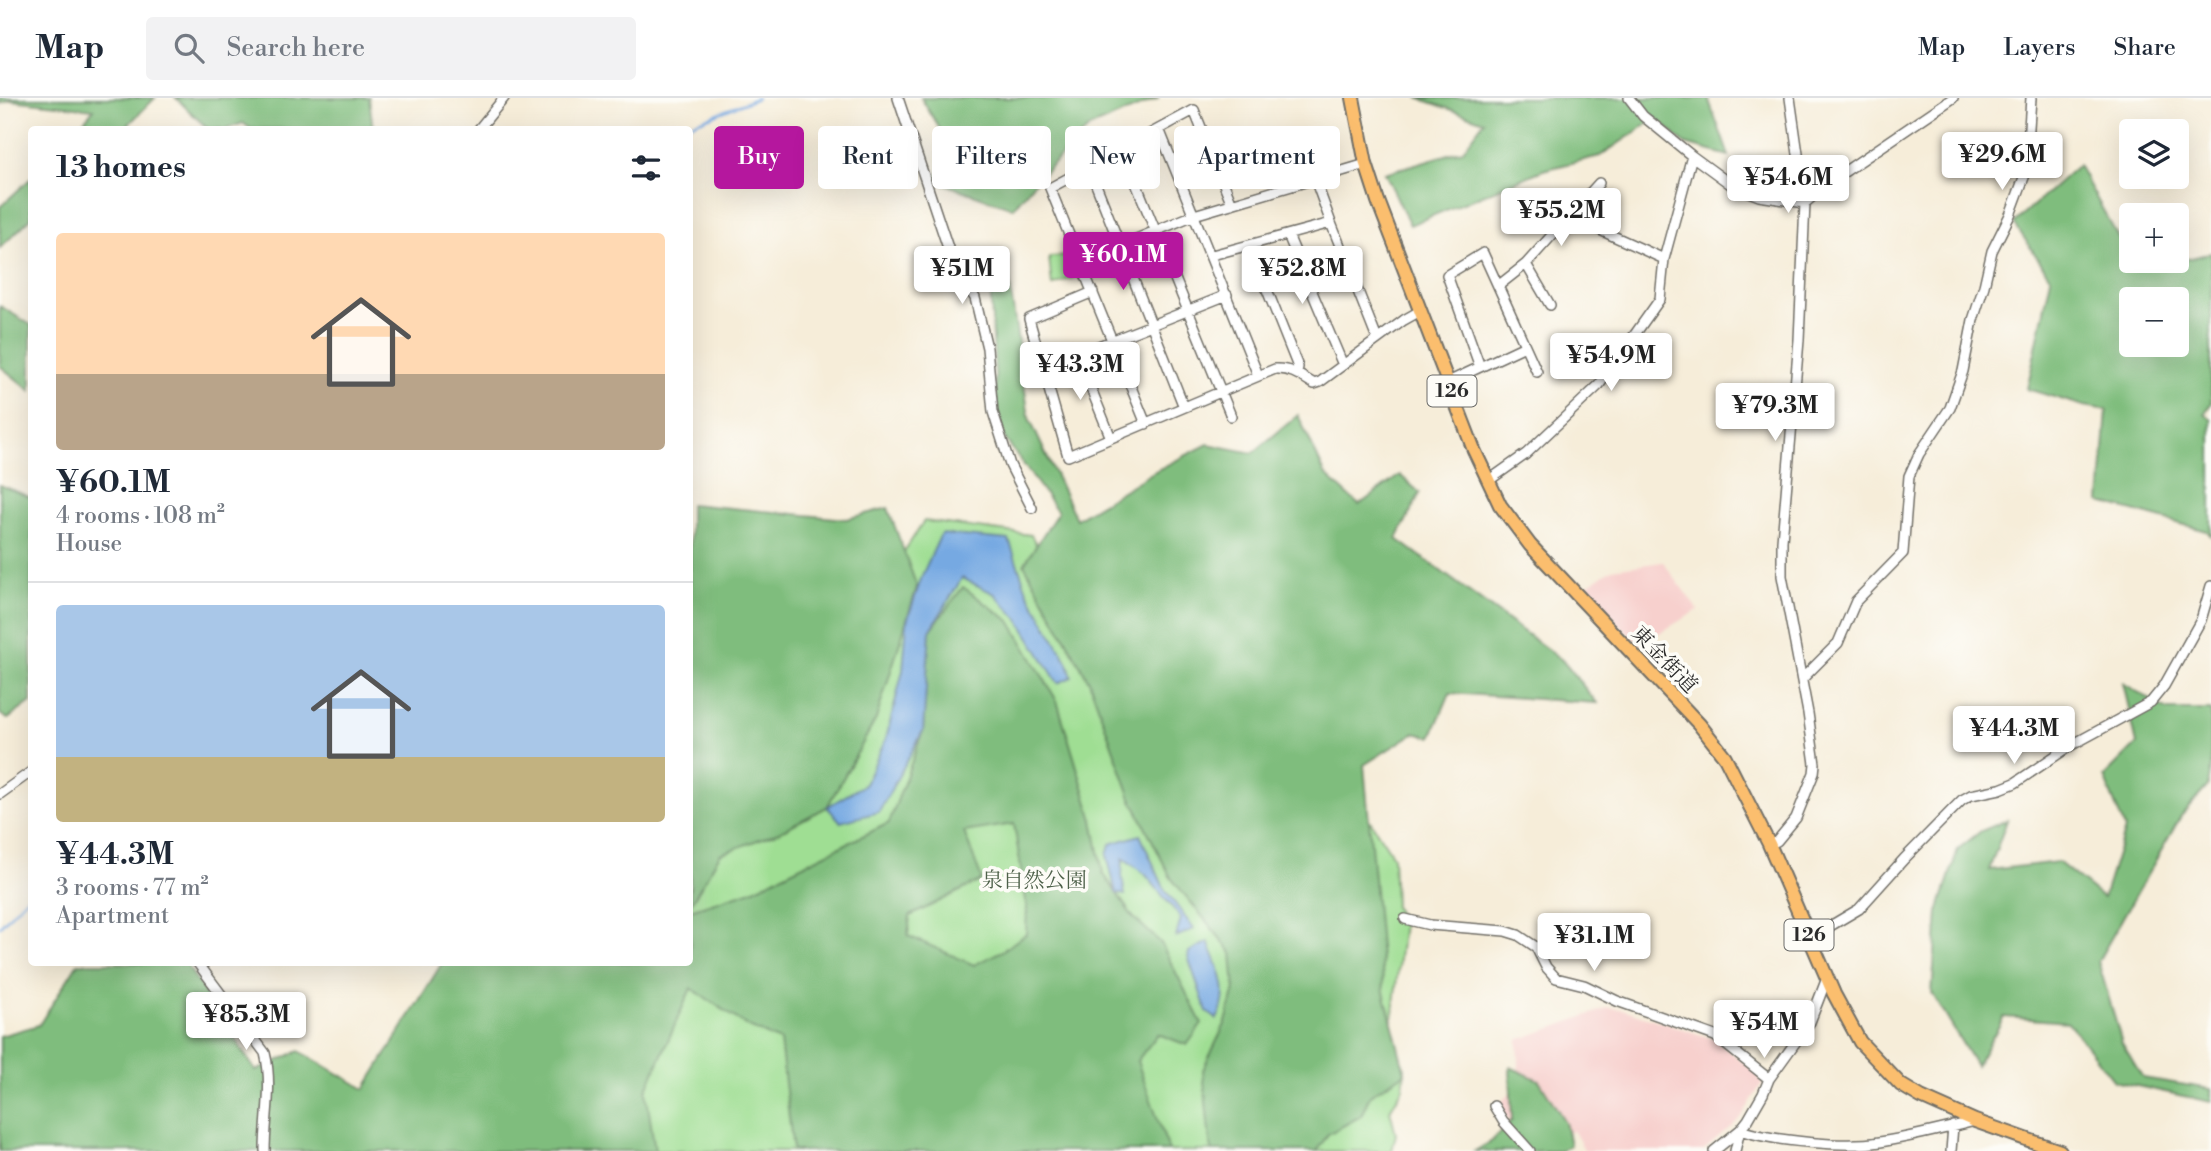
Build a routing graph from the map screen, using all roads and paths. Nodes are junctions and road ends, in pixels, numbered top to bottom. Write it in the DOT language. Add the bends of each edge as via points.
graph roads {
  1 [pos="504,98"];
  2 [pos="898,98"];
  3 [pos="1353,98"];
  4 [pos="1629,98"];
  5 [pos="1790,98"];
  6 [pos="1953,98"];
  7 [pos="2031,98"];
  8 [pos="481,126"];
  9 [pos="1201,126"];
  10 [pos="1160,128"];
  11 [pos="1160,131"];
  12 [pos="1692,156"];
  13 [pos="1366,164"];
  14 [pos="1340,172"];
  15 [pos="1065,180"];
  16 [pos="1599,183"];
  17 [pos="1098,189"];
  18 [pos="1139,189"];
  19 [pos="1226,189"];
  20 [pos="1283,189"];
  21 [pos="1318,189"];
  22 [pos="1805,203"];
  23 [pos="1232,204"];
  24 [pos="1194,215"];
  25 [pos="1569,216"];
  26 [pos="1331,223"];
  27 [pos="1156,230"];
  28 [pos="1288,234"];
  29 [pos="1249,245"];
  30 [pos="1120,246"];
  31 [pos="1212,256"];
  32 [pos="1664,259"];
  33 [pos="1081,262"];
  34 [pos="1526,264"];
  35 [pos="1498,286"];
  36 [pos="1093,292"];
  37 [pos="1227,295"];
  38 [pos="1550,305"];
  39 [pos="1188,310"];
  40 [pos="1420,311"];
  41 [pos="1152,324"];
  42 [pos="1377,339"];
  43 [pos="1112,340"];
  44 [pos="1525,346"];
  45 [pos="1077,354"];
  46 [pos="1343,365"];
  47 [pos="1480,367"];
  48 [pos="1042,368"];
  49 [pos="1537,372"];
  50 [pos="1297,373"];
  51 [pos="1258,374"];
  52 [pos="1448,382"];
  53 [pos="1220,391"];
  54 [pos="1184,407"];
  55 [pos="1231,416"];
  56 [pos="1146,424"];
  57 [pos="1111,438"];
  58 [pos="1488,481"];
  59 [pos="1032,508"];
  60 [pos="2211,586"];
  61 [pos="1802,679"];
  62 [pos="28,774"];
  63 [pos="0,794"];
  64 [pos="1769,844"];
  65 [pos="1405,919"];
  66 [pos="1811,938"];
  67 [pos="200,966"];
  68 [pos="1827,978"];
  69 [pos="1769,1079"];
  70 [pos="1493,1105"];
  71 [pos="1975,1121"];
  72 [pos="1953,1126"];
  73 [pos="1740,1130"];
  74 [pos="265,1151"];
  75 [pos="1530,1151"];
  76 [pos="1714,1151"];
  77 [pos="1734,1151"];
  78 [pos="1951,1151"];
  79 [pos="2060,1151"];
  1 -- 8 [label="street"];
  2 -- 59 [label="street" via="954,263 975,298 988,348 993,412 1010,466"];
  3 -- 13 [label="highway, 東金街道 / 126"];
  4 -- 12 [label="street" via="1643,116"];
  5 -- 22 [label="street"];
  6 -- 22 [label="street"];
  7 -- 61 [label="street" via="2026,172 1992,251 1950,408 1909,476 1903,553 1856,601 1838,643"];
  9 -- 10 [label="street" via="1194,110"];
  11 -- 24 [label="street"];
  12 -- 22 [label="street" via="1733,186 1759,196"];
  12 -- 32 [label="street"];
  13 -- 14 [label="street"];
  13 -- 40 [label="highway, 東金街道 / 126"];
  15 -- 33 [label="street" via="1050,188"];
  16 -- 25 [label="street"];
  17 -- 30 [label="street"];
  18 -- 27 [label="street"];
  19 -- 23 [label="street"];
  20 -- 23 [label="street"];
  21 -- 26 [label="street"];
  22 -- 61 [label="street" via="1782,541 1784,586"];
  23 -- 24 [label="street"];
  24 -- 27 [label="street"];
  24 -- 31 [label="street"];
  25 -- 32 [label="street"];
  25 -- 34 [label="street"];
  26 -- 28 [label="street"];
  26 -- 42 [label="street"];
  27 -- 30 [label="street"];
  27 -- 39 [label="street"];
  28 -- 29 [label="street"];
  28 -- 46 [label="street"];
  29 -- 31 [label="street"];
  29 -- 50 [label="street"];
  30 -- 33 [label="street"];
  30 -- 41 [label="street"];
  31 -- 37 [label="street"];
  32 -- 58 [label="street" via="1660,299 1599,385 1526,454"];
  33 -- 36 [label="street"];
  34 -- 35 [label="street"];
  34 -- 38 [label="street"];
  35 -- 44 [label="street"];
  35 -- 47 [label="street" via="1483,253 1447,275"];
  36 -- 43 [label="street"];
  36 -- 48 [label="street" via="1029,318"];
  37 -- 39 [label="street"];
  37 -- 51 [label="street"];
  39 -- 41 [label="street"];
  39 -- 53 [label="street"];
  40 -- 42 [label="street"];
  40 -- 52 [label="highway, 東金街道 / 126"];
  41 -- 43 [label="street"];
  41 -- 54 [label="street"];
  42 -- 46 [label="street"];
  43 -- 45 [label="street"];
  43 -- 56 [label="street"];
  44 -- 47 [label="street"];
  44 -- 49 [label="street"];
  45 -- 48 [label="street"];
  45 -- 57 [label="street"];
  46 -- 50 [label="street" via="1314,384"];
  47 -- 52 [label="street"];
  48 -- 57 [label="street" via="1068,456"];
  50 -- 51 [label="street" via="1284,368"];
  51 -- 53 [label="street"];
  52 -- 58 [label="highway, 東金街道 / 126"];
  53 -- 54 [label="street"];
  53 -- 55 [label="street"];
  54 -- 56 [label="street"];
  56 -- 57 [label="street"];
  58 -- 64 [label="highway, 東金街道 / 126" via="1530,545 1713,741 1738,778"];
  60 -- 66 [label="street" via="2201,620 2151,702 2070,746 2015,783 1962,800 1859,909"];
  61 -- 64 [label="street" via="1814,744 1814,773 1796,818"];
  62 -- 63 [label="street"];
  64 -- 66 [label="highway, 東金街道 / 126"];
  65 -- 69 [label="street" via="1518,935 1536,947 1556,978 1716,1035"];
  66 -- 68 [label="highway, 東金街道 / 126"];
  67 -- 74 [label="street" via="265,1053 269,1089"];
  68 -- 69 [label="street" via="1810,1022"];
  68 -- 71 [label="highway, 東金街道 / 126" via="1860,1042 1901,1085"];
  69 -- 73 [label="street"];
  70 -- 75 [label="street"];
  71 -- 72 [label="street"];
  71 -- 79 [label="highway, 東金街道 / 126"];
  72 -- 73 [label="street" via="1863,1144 1785,1140"];
  72 -- 78 [label="street"];
  73 -- 76 [label="street"];
  73 -- 77 [label="street"];
}
